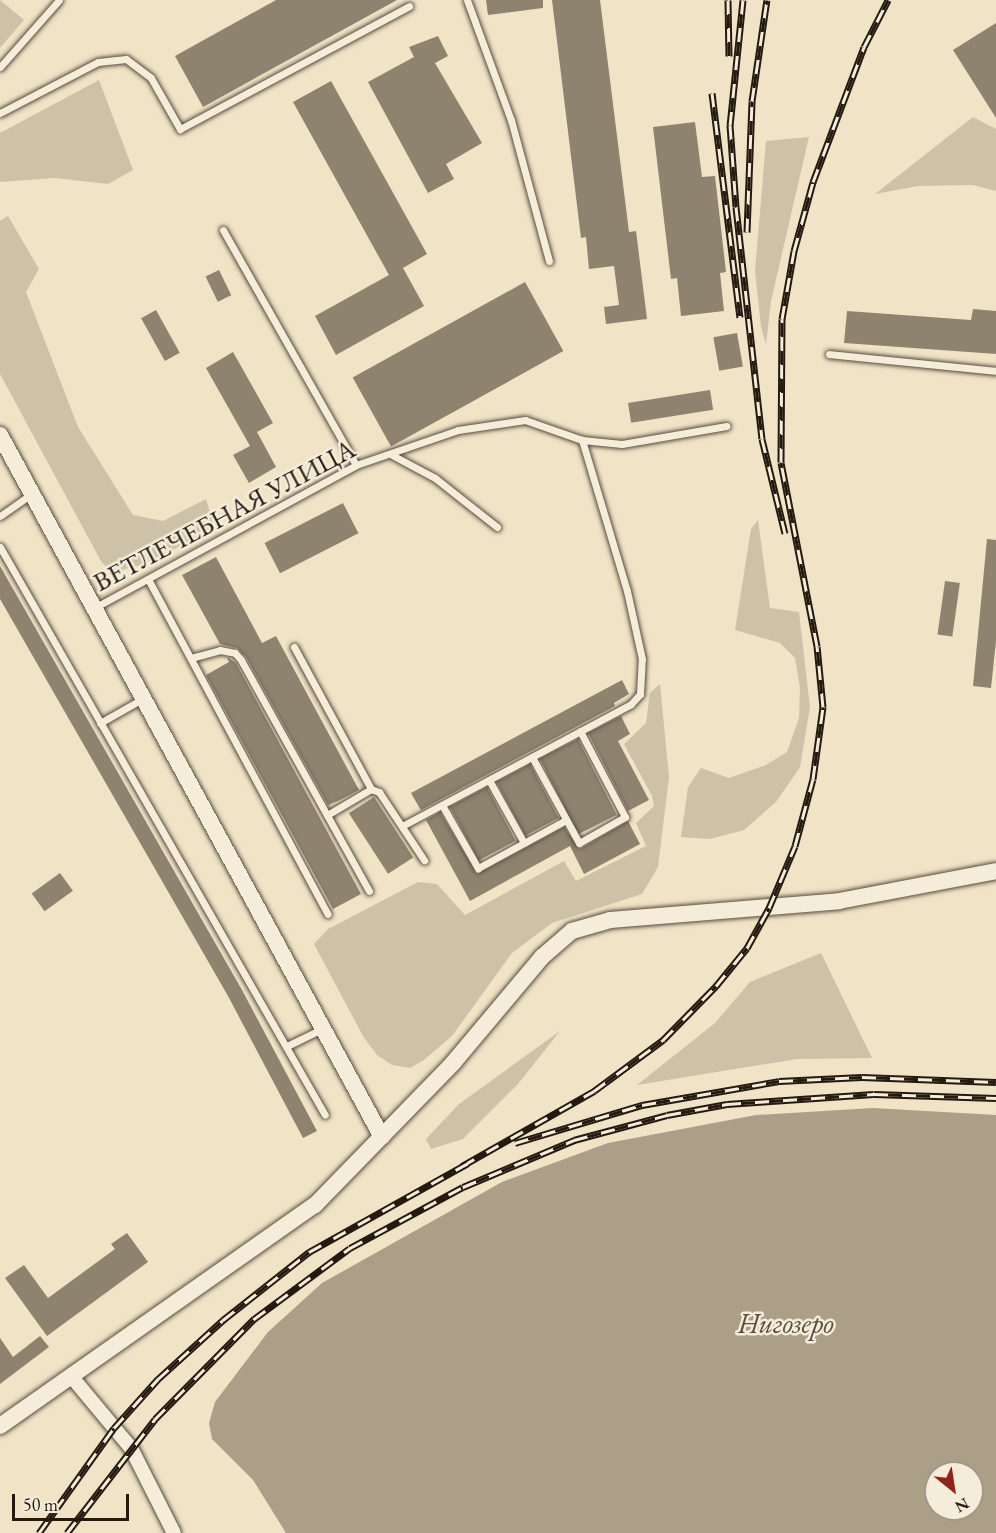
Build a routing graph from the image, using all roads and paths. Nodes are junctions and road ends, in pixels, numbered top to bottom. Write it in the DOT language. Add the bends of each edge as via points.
graph roads {
  1 [pos="59,0"];
  2 [pos="467,0"];
  3 [pos="409,6"];
  4 [pos="0,67"];
  5 [pos="0,113"];
  6 [pos="223,230"];
  7 [pos="549,261"];
  8 [pos="829,354"];
  9 [pos="996,371"];
  10 [pos="726,426"];
  11 [pos="0,435"];
  12 [pos="582,440"];
  13 [pos="392,455"];
  14 [pos="356,465"];
  15 [pos="32,494"];
  16 [pos="0,516"];
  17 [pos="497,527"];
  18 [pos="0,547"];
  19 [pos="148,579"];
  20 [pos="92,609"];
  21 [pos="294,647"];
  22 [pos="191,658"];
  23 [pos="144,698"];
  24 [pos="100,723"];
  25 [pos="580,731"];
  26 [pos="532,757"];
  27 [pos="489,780"];
  28 [pos="371,789"];
  29 [pos="442,805"];
  30 [pos="327,815"];
  31 [pos="566,820"];
  32 [pos="402,826"];
  33 [pos="524,843"];
  34 [pos="423,860"];
  35 [pos="996,871"];
  36 [pos="369,891"];
  37 [pos="328,914"];
  38 [pos="322,1029"];
  39 [pos="287,1047"];
  40 [pos="325,1115"];
  41 [pos="382,1137"];
  42 [pos="71,1376"];
  43 [pos="0,1426"];
  44 [pos="174,1533"];
  1 -- 4 [label="lane"];
  2 -- 7 [label="lane" via="511,120"];
  3 -- 5 [label="lane" via="180,129 151,78 126,59 98,62"];
  6 -- 14 [label="lane"];
  8 -- 9 [label="lane"];
  10 -- 12 [label="lane, ВЕТЛЕЧЕБНАЯ УЛИЦА" via="622,444"];
  11 -- 15 [label="street"];
  12 -- 13 [label="lane, ВЕТЛЕЧЕБНАЯ УЛИЦА" via="525,420 458,430"];
  12 -- 25 [label="lane" via="606,510 642,659 640,694 631,704"];
  13 -- 14 [label="lane, ВЕТЛЕЧЕБНАЯ УЛИЦА"];
  13 -- 17 [label="lane" via="435,478"];
  14 -- 19 [label="lane, ВЕТЛЕЧЕБНАЯ УЛИЦА"];
  15 -- 16 [label="lane"];
  15 -- 20 [label="street"];
  18 -- 24 [label="lane"];
  19 -- 20 [label="lane, ВЕТЛЕЧЕБНАЯ УЛИЦА"];
  19 -- 22 [label="lane"];
  20 -- 23 [label="street"];
  21 -- 28 [label="lane"];
  22 -- 30 [label="lane" via="219,650 235,653"];
  22 -- 37 [label="lane" via="196,674"];
  23 -- 24 [label="lane"];
  23 -- 38 [label="street"];
  24 -- 39 [label="lane"];
  25 -- 26 [label="lane"];
  25 -- 31 [label="lane" via="625,817 579,843"];
  26 -- 27 [label="lane"];
  26 -- 31 [label="lane"];
  27 -- 29 [label="lane"];
  27 -- 33 [label="lane"];
  28 -- 30 [label="lane"];
  28 -- 32 [label="lane" via="380,792"];
  29 -- 32 [label="lane"];
  29 -- 33 [label="lane" via="478,868"];
  30 -- 36 [label="lane"];
  31 -- 33 [label="lane"];
  32 -- 34 [label="lane"];
  35 -- 41 [label="street" via="839,901 610,920 572,931 542,957 453,1064"];
  38 -- 39 [label="lane"];
  38 -- 41 [label="street"];
  39 -- 40 [label="lane"];
  41 -- 42 [label="street" via="315,1205"];
  42 -- 43 [label="street"];
  42 -- 44 [label="street" via="131,1448"];
}
